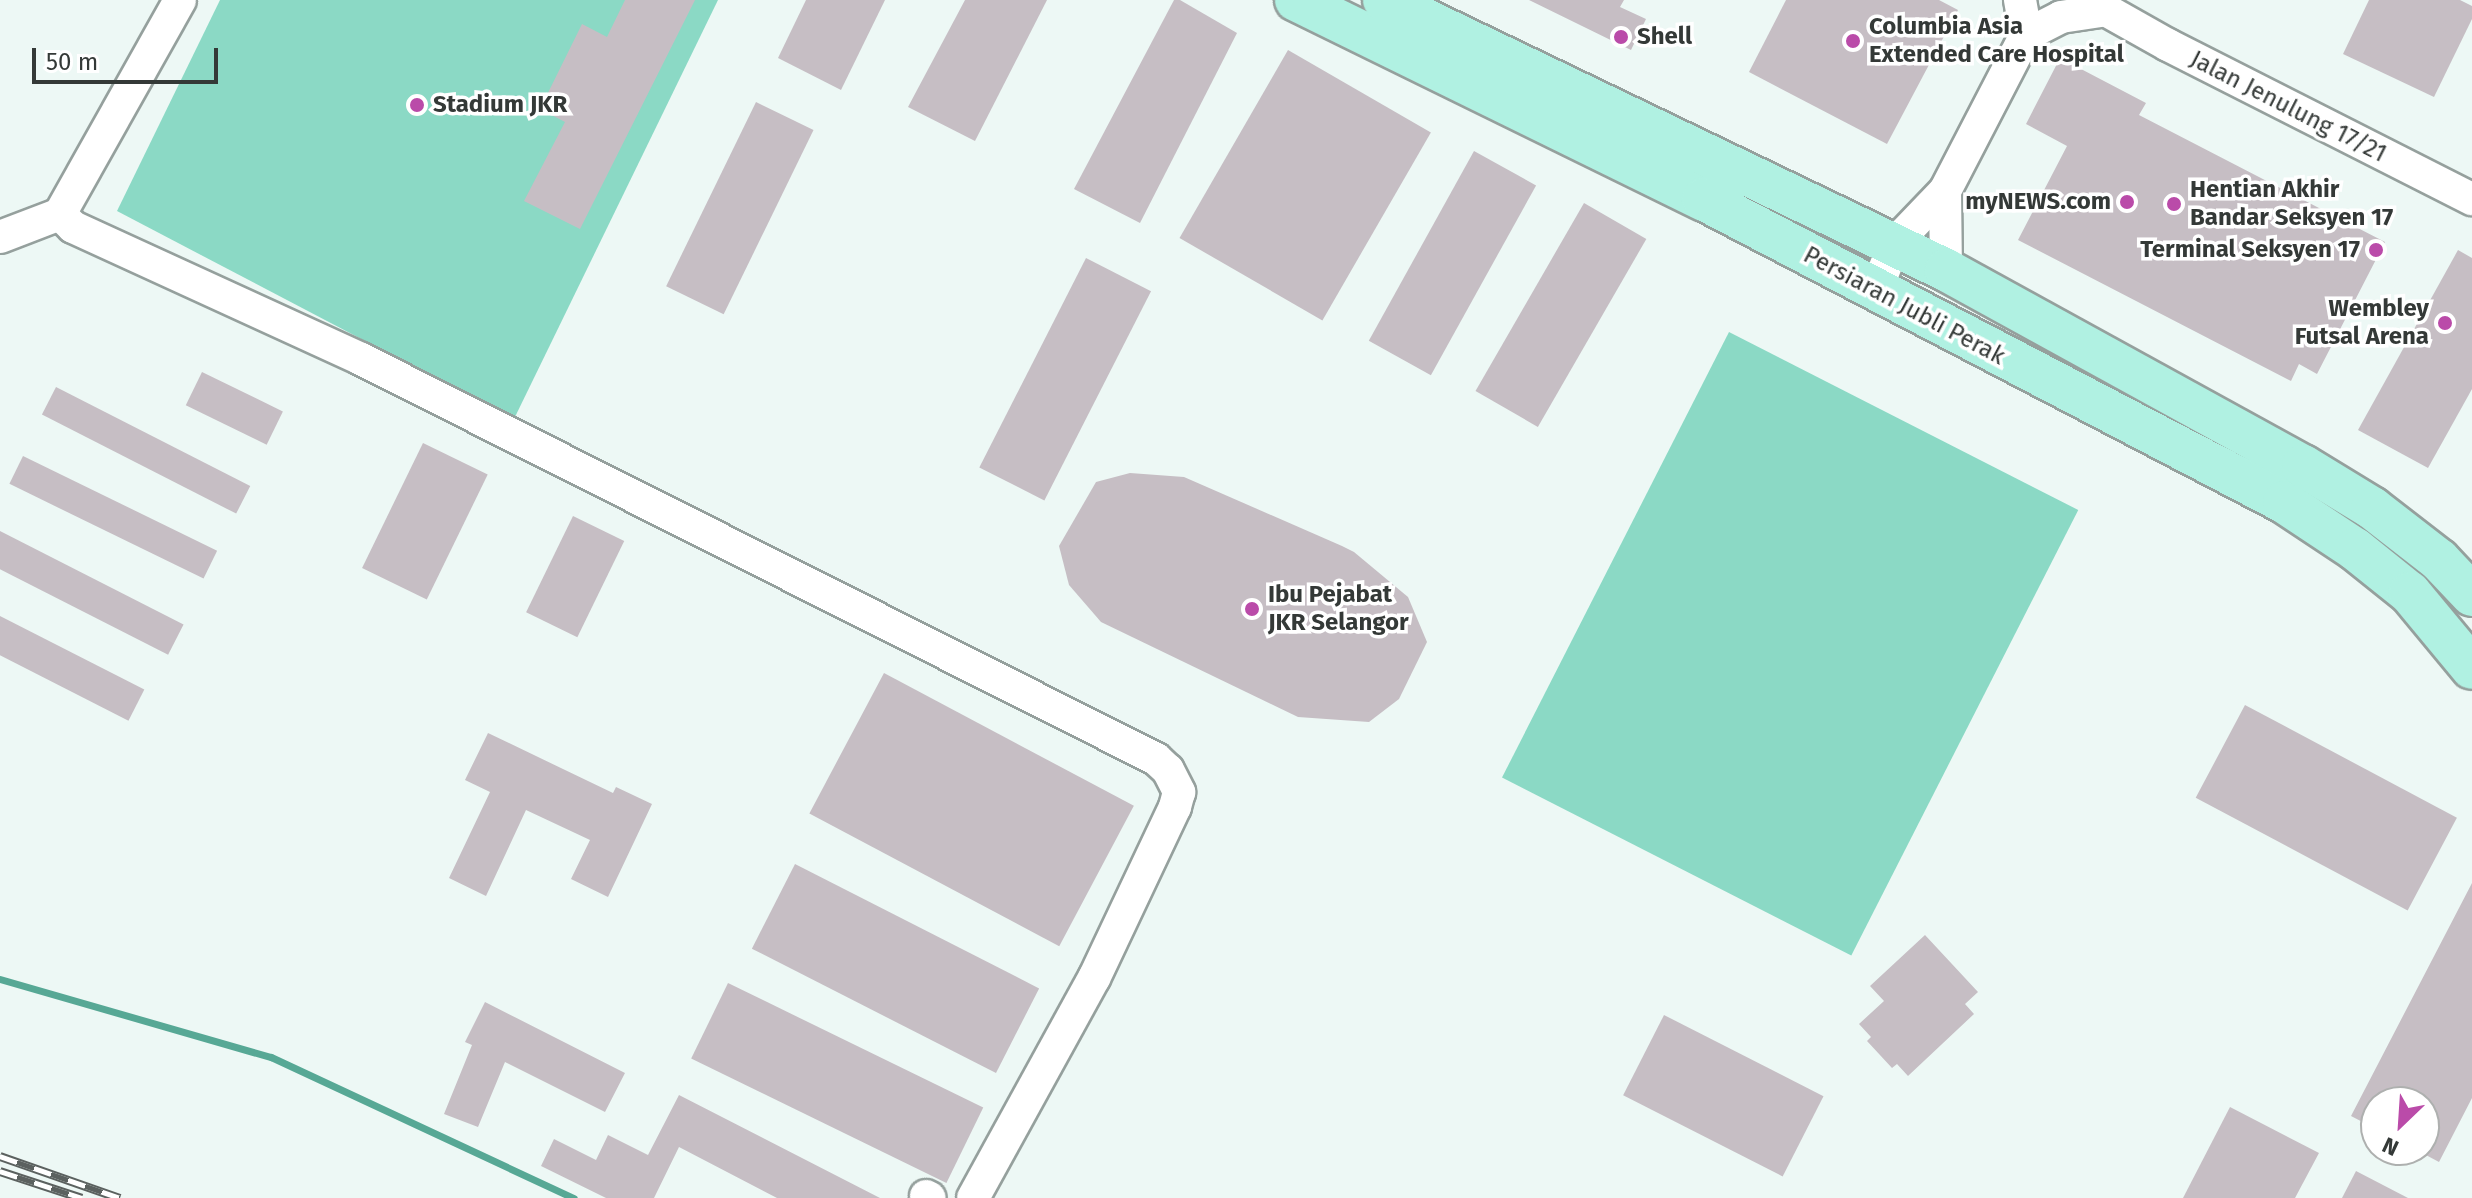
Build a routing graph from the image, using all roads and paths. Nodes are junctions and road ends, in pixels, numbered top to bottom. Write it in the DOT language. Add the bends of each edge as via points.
graph roads {
  1 [pos="180,0"];
  2 [pos="1296,0"];
  3 [pos="2020,0"];
  4 [pos="1406,5"];
  5 [pos="2098,5"];
  6 [pos="2026,35"];
  7 [pos="1945,191"];
  8 [pos="2472,199"];
  9 [pos="60,214"];
  10 [pos="0,237"];
  11 [pos="1894,244"];
  12 [pos="1946,270"];
  13 [pos="1876,291"];
  14 [pos="2472,595"];
  15 [pos="2472,668"];
  16 [pos="973,1198"];
  1 -- 9 [label="street"];
  2 -- 13 [label="main road, Persiaran Jubli Perak" via="1703,199"];
  3 -- 6 [label="street"];
  4 -- 11 [label="main road, Persiaran Jubli Perak"];
  5 -- 6 [label="street"];
  5 -- 8 [label="street, Jalan Jenulung 17/21"];
  6 -- 7 [label="street"];
  7 -- 11 [label="street"];
  7 -- 12 [label="street"];
  9 -- 10 [label="street"];
  9 -- 16 [label="street" via="73,227 361,359 1156,759 1168,770 1179,792 1175,807 1094,978"];
  11 -- 12 [label="main road, Persiaran Jubli Perak"];
  11 -- 13 [label="street"];
  12 -- 14 [label="main road, Persiaran Jubli Perak" via="2334,484 2439,560"];
  13 -- 15 [label="main road, Persiaran Jubli Perak" via="2284,502 2410,593"];
}
